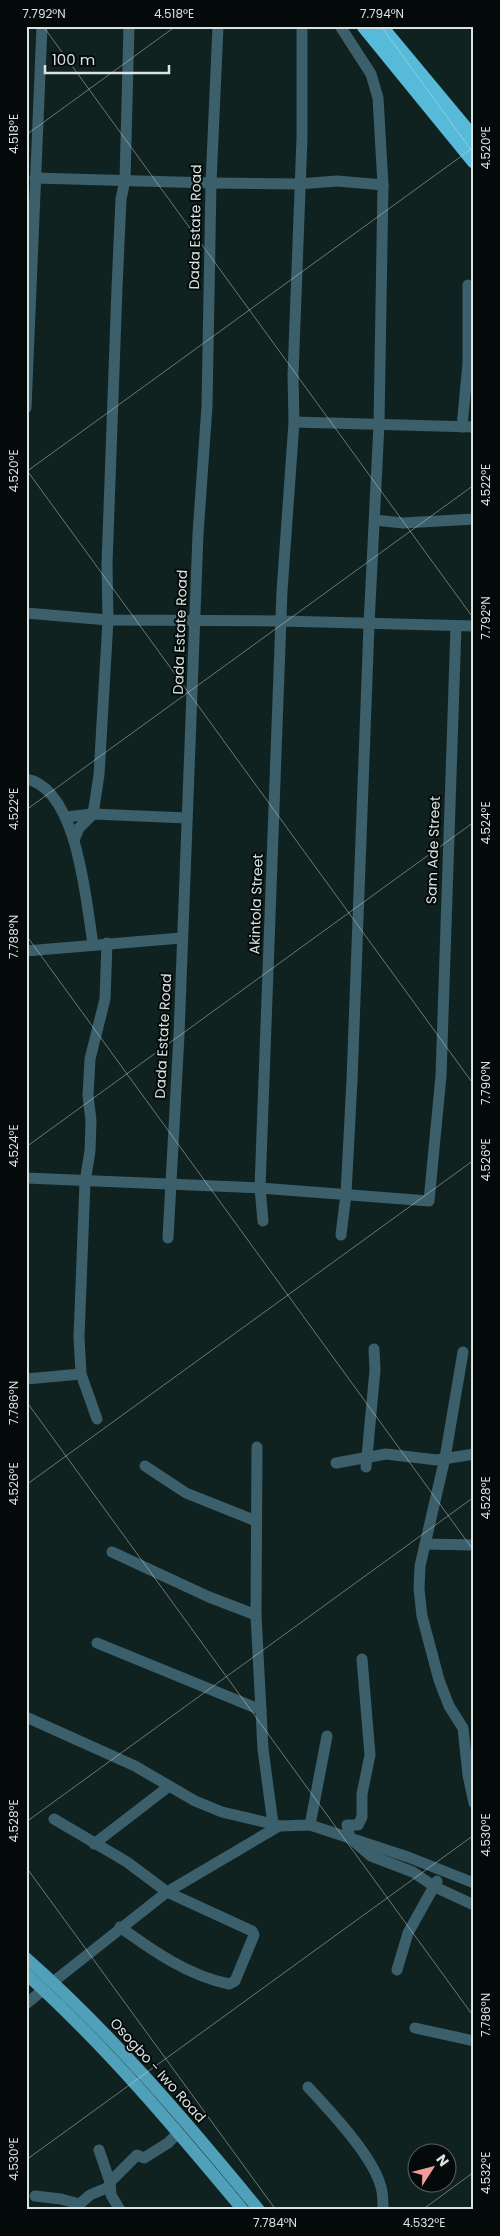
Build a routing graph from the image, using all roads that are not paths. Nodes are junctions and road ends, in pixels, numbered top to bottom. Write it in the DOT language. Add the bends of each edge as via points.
graph roads {
  1 [pos="42,26"];
  2 [pos="129,26"];
  3 [pos="218,26"];
  4 [pos="302,26"];
  5 [pos="340,26"];
  6 [pos="364,26"];
  7 [pos="380,26"];
  8 [pos="474,140"];
  9 [pos="474,162"];
  10 [pos="35,178"];
  11 [pos="126,180"];
  12 [pos="211,183"];
  13 [pos="298,184"];
  14 [pos="383,185"];
  15 [pos="468,285"];
  16 [pos="26,408"];
  17 [pos="294,422"];
  18 [pos="379,424"];
  19 [pos="468,427"];
  20 [pos="474,519"];
  21 [pos="375,520"];
  22 [pos="26,614"];
  23 [pos="108,620"];
  24 [pos="282,621"];
  25 [pos="196,622"];
  26 [pos="369,625"];
  27 [pos="456,626"];
  28 [pos="474,626"];
  29 [pos="26,779"];
  30 [pos="93,814"];
  31 [pos="66,817"];
  32 [pos="187,818"];
  33 [pos="75,838"];
  34 [pos="182,938"];
  35 [pos="107,943"];
  36 [pos="93,944"];
  37 [pos="26,951"];
  38 [pos="26,1178"];
  39 [pos="85,1182"];
  40 [pos="169,1184"];
  41 [pos="260,1188"];
  42 [pos="346,1194"];
  43 [pos="263,1221"];
  44 [pos="341,1235"];
  45 [pos="168,1238"];
  46 [pos="374,1349"];
  47 [pos="463,1352"];
  48 [pos="81,1374"];
  49 [pos="26,1380"];
  50 [pos="97,1419"];
  51 [pos="257,1447"];
  52 [pos="474,1454"];
  53 [pos="445,1458"];
  54 [pos="366,1462"];
  55 [pos="336,1463"];
  56 [pos="146,1466"];
  57 [pos="256,1520"];
  58 [pos="425,1544"];
  59 [pos="474,1545"];
  60 [pos="112,1552"];
  61 [pos="256,1615"];
  62 [pos="97,1643"];
  63 [pos="362,1659"];
  64 [pos="261,1710"];
  65 [pos="26,1717"];
  66 [pos="468,1726"];
  67 [pos="328,1736"];
  68 [pos="168,1787"];
  69 [pos="474,1803"];
  70 [pos="54,1819"];
  71 [pos="276,1825"];
  72 [pos="310,1825"];
  73 [pos="350,1838"];
  74 [pos="94,1844"];
  75 [pos="440,1870"];
  76 [pos="472,1878"];
  77 [pos="435,1887"];
  78 [pos="167,1892"];
  79 [pos="474,1905"];
  80 [pos="120,1927"];
  81 [pos="26,1958"];
  82 [pos="397,1970"];
  83 [pos="26,1974"];
  84 [pos="48,1986"];
  85 [pos="26,2004"];
  86 [pos="415,2028"];
  87 [pos="474,2041"];
  88 [pos="308,2087"];
  89 [pos="178,2133"];
  90 [pos="99,2150"];
  91 [pos="108,2189"];
  92 [pos="35,2196"];
  93 [pos="76,2207"];
  94 [pos="120,2210"];
  95 [pos="243,2210"];
  96 [pos="259,2210"];
  97 [pos="383,2210"];
  1 -- 10 [label="street"];
  2 -- 11 [label="street"];
  3 -- 12 [label="street, Dada Estate Road"];
  4 -- 13 [label="street, Akintola Street" via="302,138"];
  5 -- 14 [label="street" via="371,74 378,98"];
  6 -- 9 [label="highway"];
  7 -- 8 [label="highway"];
  10 -- 11 [label="street"];
  10 -- 16 [label="street"];
  11 -- 12 [label="street"];
  11 -- 23 [label="street" via="121,199 117,288 107,554"];
  12 -- 13 [label="street"];
  12 -- 25 [label="street, Dada Estate Road" via="207,406"];
  13 -- 14 [label="street" via="337,181"];
  13 -- 17 [label="street, Akintola Street"];
  14 -- 18 [label="street"];
  15 -- 19 [label="street"];
  17 -- 18 [label="street"];
  17 -- 24 [label="street, Akintola Street"];
  18 -- 19 [label="street"];
  18 -- 21 [label="street"];
  20 -- 21 [label="street" via="403,523"];
  21 -- 26 [label="street"];
  22 -- 23 [label="street"];
  23 -- 25 [label="street"];
  23 -- 30 [label="street" via="99,775"];
  24 -- 25 [label="street"];
  24 -- 26 [label="street"];
  24 -- 41 [label="street, Akintola Street"];
  25 -- 32 [label="street, Dada Estate Road"];
  26 -- 27 [label="street"];
  26 -- 42 [label="street"];
  27 -- 28 [label="street"];
  27 -- 42 [label="street, Sam Ade Street" via="441,1076 429,1201"];
  29 -- 31 [label="street" via="41,785"];
  30 -- 31 [label="street"];
  30 -- 32 [label="street"];
  30 -- 33 [label="street" via="79,828"];
  31 -- 33 [label="street"];
  32 -- 34 [label="street, Dada Estate Road"];
  33 -- 36 [label="street"];
  34 -- 35 [label="street"];
  34 -- 40 [label="street, Dada Estate Road"];
  35 -- 36 [label="street"];
  35 -- 39 [label="street" via="105,999 90,1059 90,1151"];
  36 -- 37 [label="street"];
  38 -- 39 [label="street"];
  39 -- 40 [label="street"];
  39 -- 48 [label="street" via="79,1337"];
  40 -- 41 [label="street"];
  40 -- 45 [label="street, Dada Estate Road"];
  41 -- 42 [label="street"];
  41 -- 43 [label="street, Akintola Street"];
  42 -- 44 [label="street"];
  46 -- 54 [label="street"];
  47 -- 53 [label="street"];
  48 -- 49 [label="street"];
  48 -- 50 [label="street"];
  51 -- 57 [label="street"];
  52 -- 53 [label="street"];
  53 -- 54 [label="street" via="437,1460 386,1454"];
  53 -- 58 [label="street"];
  54 -- 55 [label="street"];
  56 -- 57 [label="street" via="186,1493"];
  57 -- 61 [label="street"];
  58 -- 59 [label="street"];
  58 -- 66 [label="street" via="420,1566 422,1616 449,1706"];
  60 -- 61 [label="street"];
  61 -- 64 [label="street"];
  62 -- 64 [label="street"];
  63 -- 73 [label="street" via="370,1755 362,1794 362,1817 358,1825 347,1825"];
  64 -- 71 [label="street" via="263,1749"];
  65 -- 68 [label="street" via="135,1766"];
  66 -- 69 [label="street" via="468,1775"];
  67 -- 72 [label="street"];
  68 -- 71 [label="street" via="222,1812"];
  68 -- 74 [label="street"];
  70 -- 74 [label="street"];
  71 -- 72 [label="street"];
  71 -- 78 [label="street"];
  72 -- 73 [label="street"];
  73 -- 75 [label="street"];
  73 -- 77 [label="street" via="371,1856 413,1872"];
  74 -- 78 [label="street" via="127,1862"];
  75 -- 76 [label="street"];
  75 -- 77 [label="street"];
  77 -- 79 [label="street"];
  77 -- 82 [label="street" via="408,1933"];
  78 -- 80 [label="street"];
  78 -- 80 [label="street" via="254,1932 235,1981 222,1983 190,1971 167,1960"];
  80 -- 84 [label="street"];
  81 -- 84 [label="main road, Osogbo - Iwo Road"];
  83 -- 84 [label="main road, Osogbo - Iwo Road"];
  84 -- 85 [label="street"];
  84 -- 89 [label="main road, Osogbo - Iwo Road"];
  84 -- 96 [label="main road, Osogbo - Iwo Road" via="113,2040"];
  86 -- 87 [label="street"];
  88 -- 97 [label="street" via="349,2133 371,2166 381,2186"];
  89 -- 91 [label="street" via="144,2158 137,2155"];
  89 -- 95 [label="main road, Osogbo - Iwo Road"];
  90 -- 91 [label="street"];
  91 -- 93 [label="street" via="90,2194"];
  91 -- 94 [label="street"];
  92 -- 93 [label="street" via="61,2199"];
}
